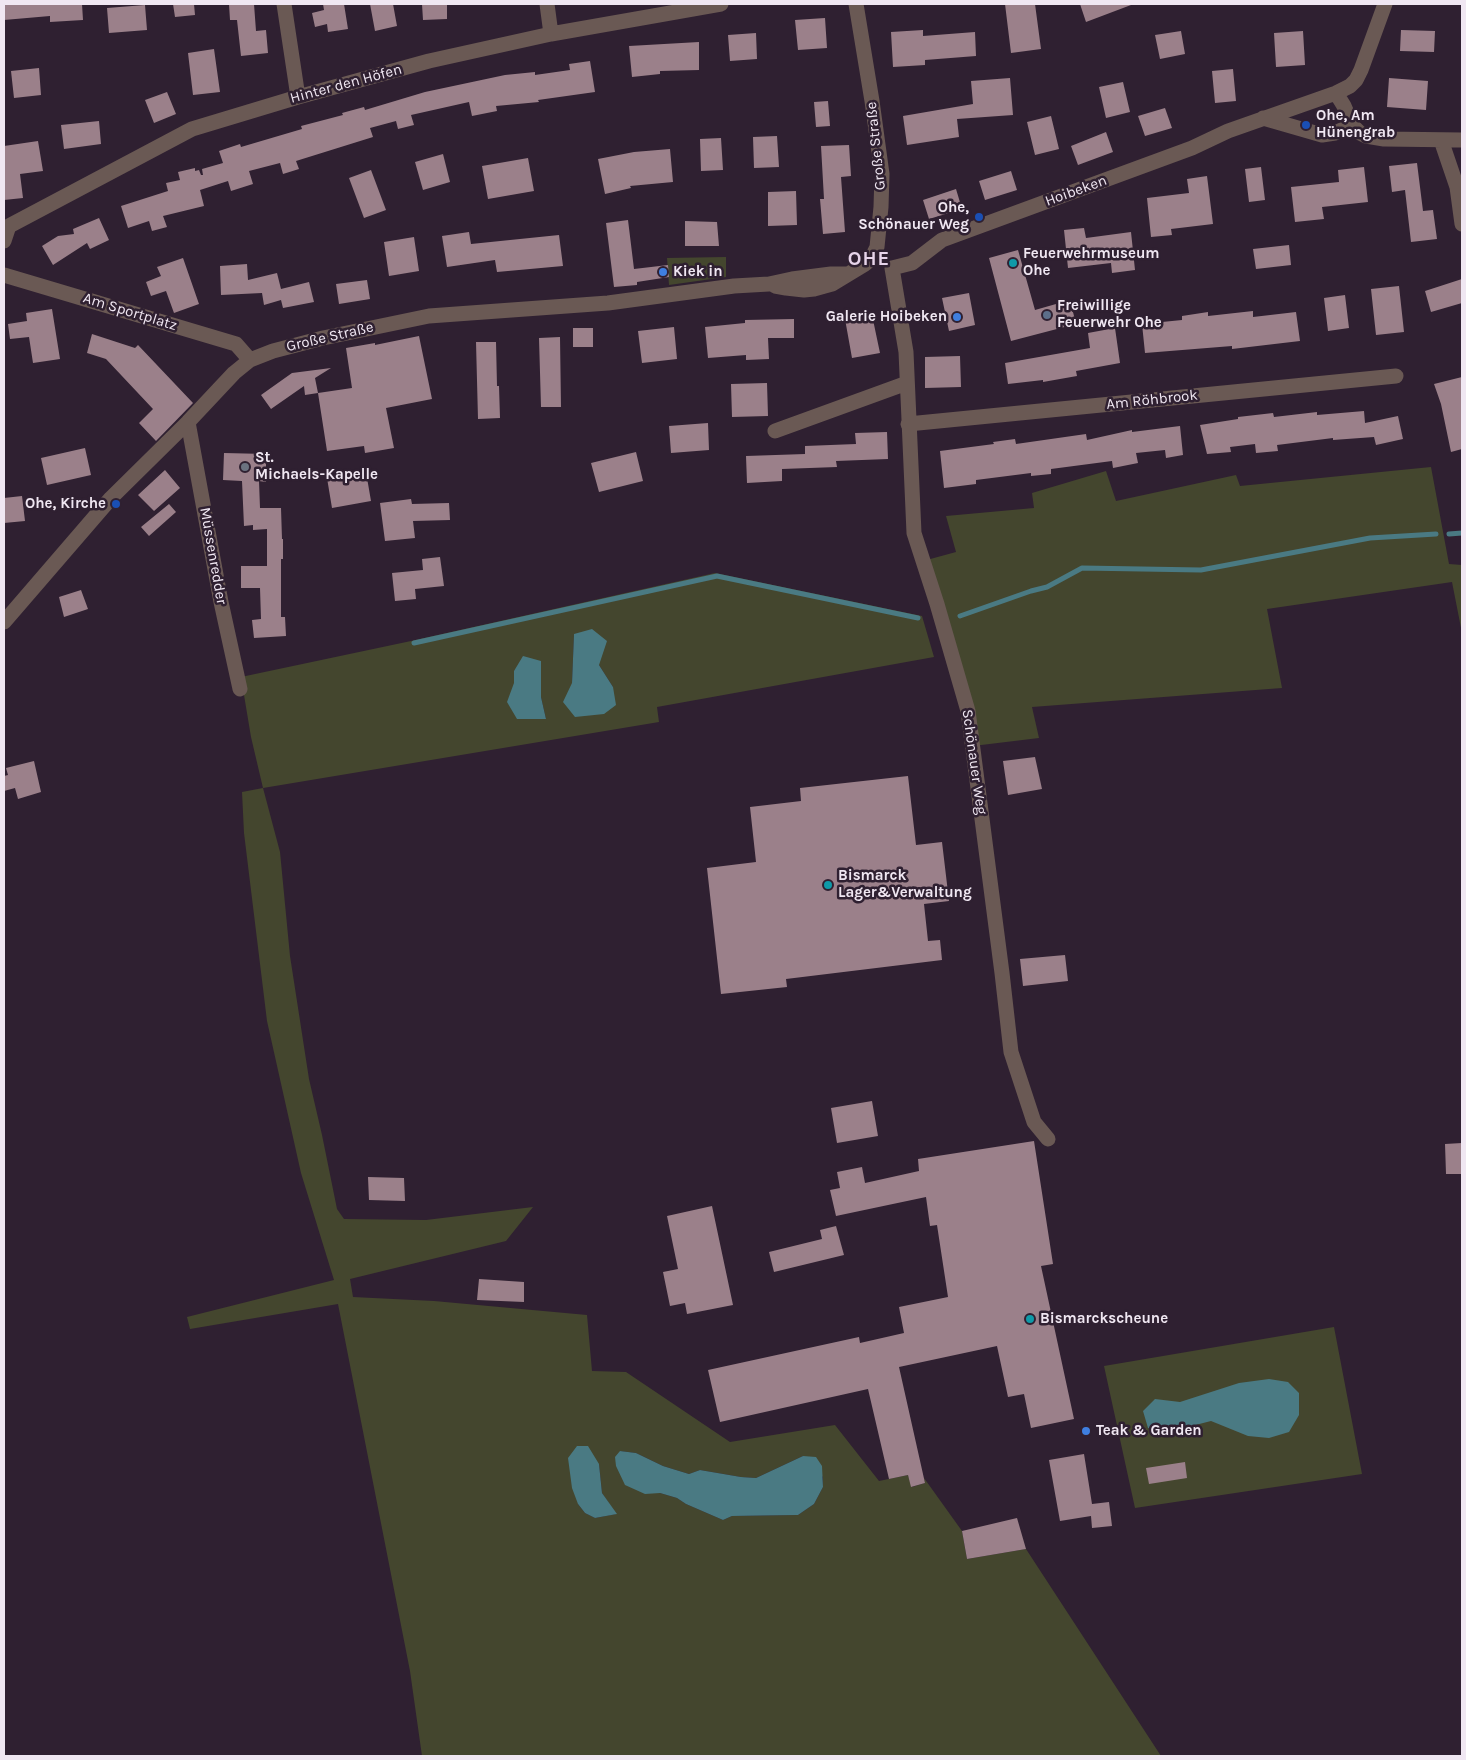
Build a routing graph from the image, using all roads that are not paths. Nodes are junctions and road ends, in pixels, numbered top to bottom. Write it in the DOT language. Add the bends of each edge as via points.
graph roads {
  1 [pos="284,4"];
  2 [pos="547,4"];
  3 [pos="721,4"];
  4 [pos="856,4"];
  5 [pos="1386,4"];
  6 [pos="551,34"];
  7 [pos="1336,93"];
  8 [pos="298,97"];
  9 [pos="1263,118"];
  10 [pos="1352,125"];
  11 [pos="1441,140"];
  12 [pos="1462,140"];
  13 [pos="1460,187"];
  14 [pos="1462,224"];
  15 [pos="4,241"];
  16 [pos="871,259"];
  17 [pos="892,268"];
  18 [pos="4,275"];
  19 [pos="250,360"];
  20 [pos="1396,376"];
  21 [pos="907,383"];
  22 [pos="188,422"];
  23 [pos="908,424"];
  24 [pos="774,431"];
  25 [pos="4,622"];
  26 [pos="240,689"];
  27 [pos="1048,1139"];
  1 -- 8 [label="street"];
  2 -- 6 [label="street"];
  3 -- 6 [label="street, Hinter den Höfen"];
  4 -- 16 [label="street, Große Straße" via="882,174 879,236"];
  5 -- 7 [label="street, Hoibeken" via="1358,75 1350,86"];
  6 -- 8 [label="street, Hinter den Höfen" via="429,61"];
  7 -- 9 [label="street, Hoibeken"];
  7 -- 10 [label="street"];
  8 -- 15 [label="street, Hinter den Höfen" via="192,129 9,226"];
  9 -- 10 [label="street" via="1322,134 1335,133"];
  9 -- 17 [label="street, Hoibeken" via="1192,148 942,240 912,263"];
  10 -- 11 [label="street" via="1372,138"];
  11 -- 12 [label="street"];
  11 -- 13 [label="street"];
  13 -- 14 [label="street"];
  16 -- 17 [label="street"];
  16 -- 19 [label="street, Große Straße" via="847,274 584,305 429,316 323,338"];
  17 -- 21 [label="street, Schönauer Weg"];
  18 -- 19 [label="street, Am Sportplatz" via="236,344"];
  19 -- 22 [label="street, Große Straße"];
  20 -- 23 [label="street, Am Röhbrook"];
  21 -- 23 [label="street, Schönauer Weg"];
  21 -- 24 [label="street"];
  22 -- 25 [label="street, Große Straße" via="111,498"];
  22 -- 26 [label="street, Müssenredder"];
  23 -- 27 [label="street, Schönauer Weg" via="914,533 968,710 1010,1052 1034,1122"];
}
